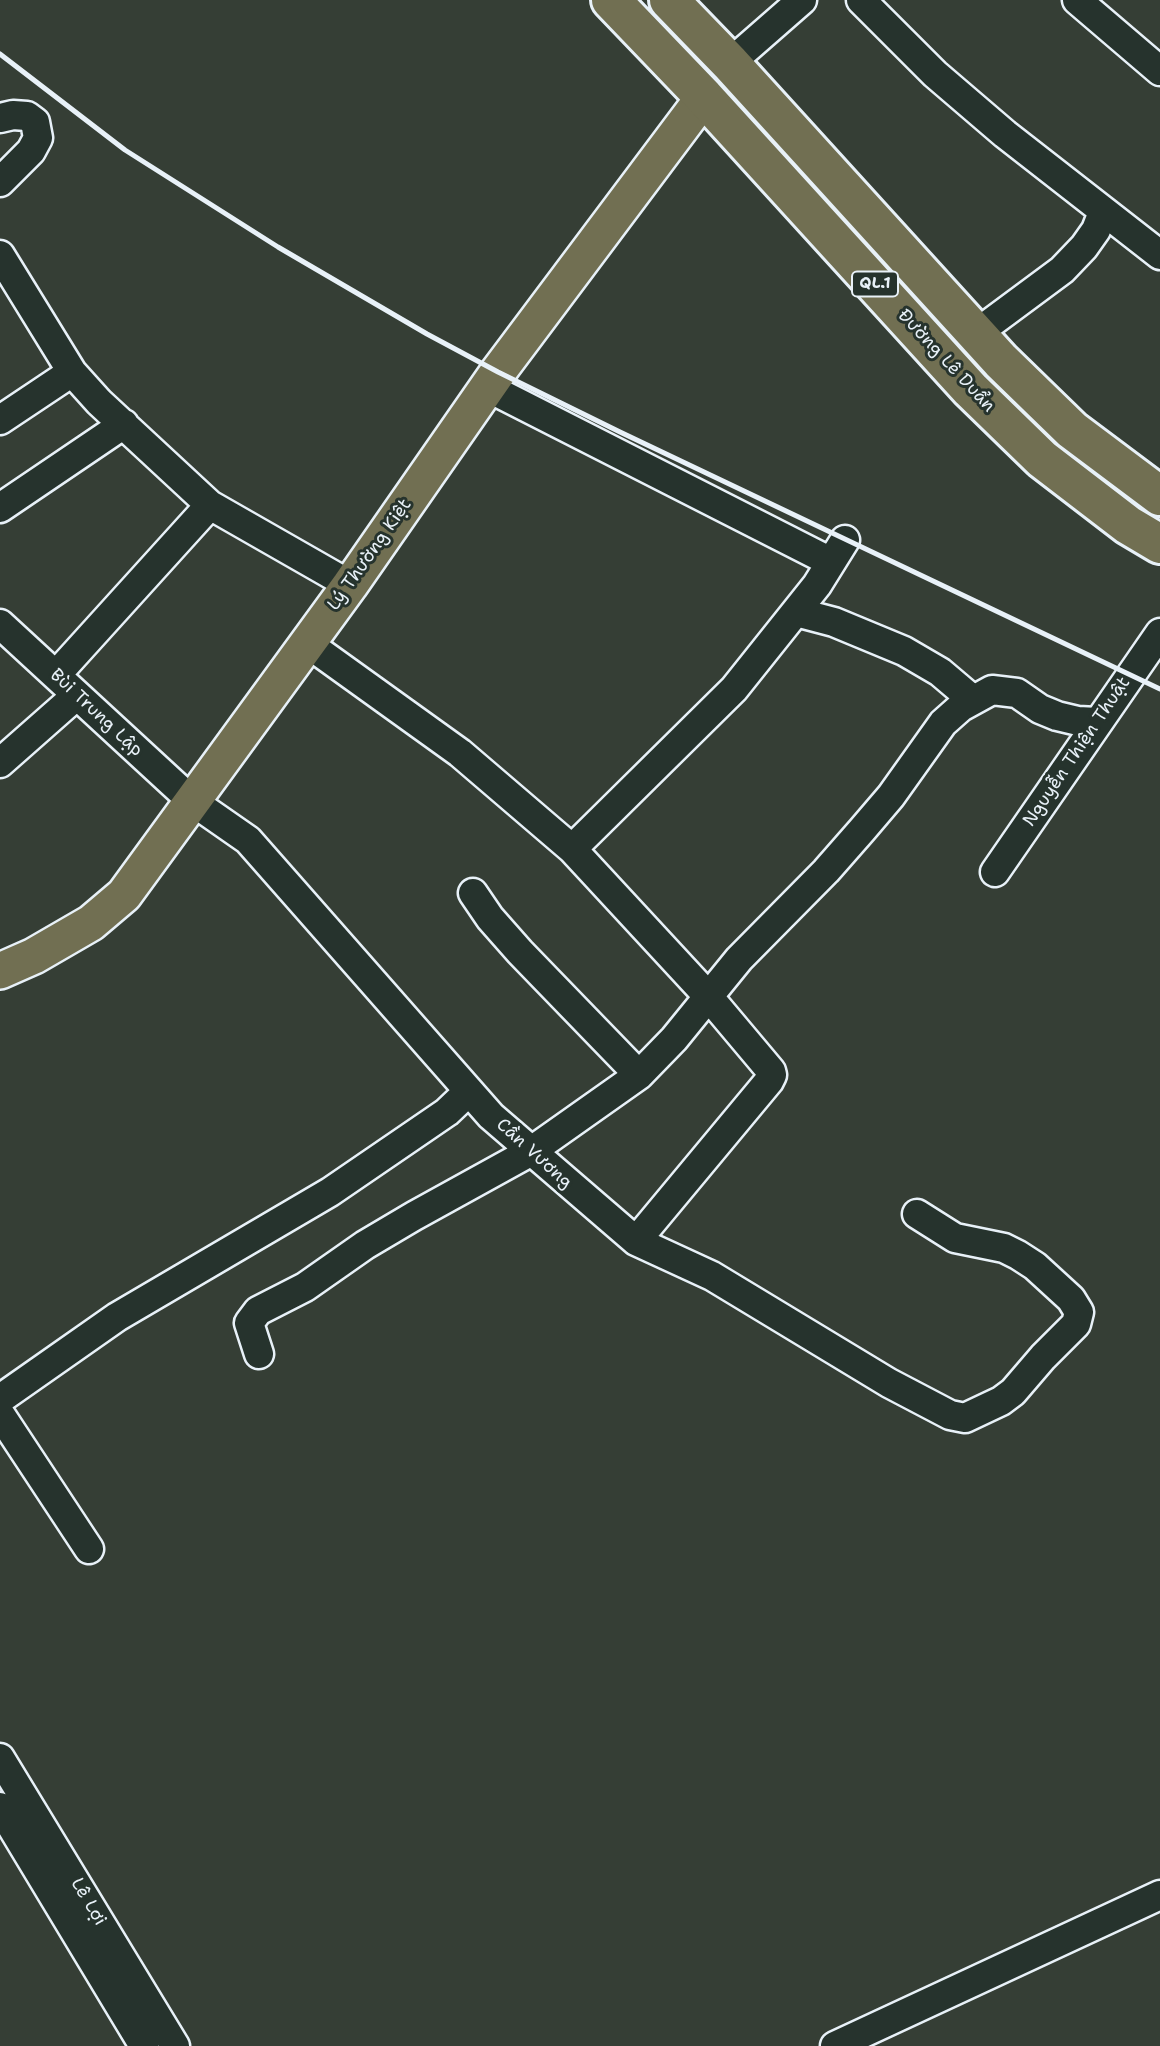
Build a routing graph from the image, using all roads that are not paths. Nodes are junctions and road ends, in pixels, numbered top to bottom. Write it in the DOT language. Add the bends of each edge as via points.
graph roads {
  1 [pos="611,0"];
  2 [pos="669,0"];
  3 [pos="802,0"];
  4 [pos="862,0"];
  5 [pos="1077,0"];
  6 [pos="730,63"];
  7 [pos="1160,71"];
  8 [pos="704,97"];
  9 [pos="0,118"];
  10 [pos="0,183"];
  11 [pos="1103,212"];
  12 [pos="1160,256"];
  13 [pos="4,272"];
  14 [pos="977,334"];
  15 [pos="72,372"];
  16 [pos="487,387"];
  17 [pos="0,420"];
  18 [pos="124,424"];
  19 [pos="1160,496"];
  20 [pos="210,505"];
  21 [pos="0,508"];
  22 [pos="1160,544"];
  23 [pos="350,585"];
  24 [pos="796,612"];
  25 [pos="0,624"];
  26 [pos="1160,633"];
  27 [pos="307,643"];
  28 [pos="56,675"];
  29 [pos="77,695"];
  30 [pos="973,700"];
  31 [pos="1097,722"];
  32 [pos="0,763"];
  33 [pos="192,802"];
  34 [pos="572,849"];
  35 [pos="995,872"];
  36 [pos="473,893"];
  37 [pos="0,971"];
  38 [pos="708,996"];
  39 [pos="639,1075"];
  40 [pos="468,1092"];
  41 [pos="530,1152"];
  42 [pos="917,1214"];
  43 [pos="636,1241"];
  44 [pos="259,1354"];
  45 [pos="0,1399"];
  46 [pos="0,1414"];
  47 [pos="89,1549"];
  48 [pos="0,1758"];
  49 [pos="0,1807"];
  50 [pos="50,1865"];
  51 [pos="1160,1895"];
  52 [pos="162,2044"];
  53 [pos="835,2046"];
  1 -- 8 [label="highway, Đường Lê Duẩn / QL.1"];
  2 -- 6 [label="highway, QL.1"];
  3 -- 6 [label="street"];
  4 -- 11 [label="street" via="935,74"];
  5 -- 7 [label="street"];
  6 -- 8 [label="highway"];
  6 -- 14 [label="highway, QL.1"];
  8 -- 16 [label="main road, Lý Thường Kiệt"];
  8 -- 22 [label="highway, Đường Lê Duẩn / QL.1" via="970,389 1042,459"];
  9 -- 10 [label="street" via="27,116 35,122 38,138"];
  11 -- 12 [label="street"];
  11 -- 14 [label="street" via="1084,247 1062,270"];
  13 -- 15 [label="street"];
  14 -- 19 [label="highway, QL.1" via="1072,430"];
  15 -- 17 [label="street"];
  15 -- 18 [label="street"];
  16 -- 23 [label="main road, Lý Thường Kiệt"];
  16 -- 24 [label="street" via="838,551"];
  18 -- 20 [label="street"];
  18 -- 21 [label="street"];
  20 -- 23 [label="street"];
  20 -- 28 [label="street"];
  23 -- 27 [label="main road, Lý Thường Kiệt"];
  24 -- 30 [label="street" via="904,651 940,672"];
  24 -- 34 [label="street" via="734,689"];
  25 -- 28 [label="street, Bùi Trung Lập"];
  26 -- 31 [label="street, Nguyễn Thiện Thuật"];
  27 -- 33 [label="main road, Lý Thường Kiệt"];
  27 -- 34 [label="street" via="460,753"];
  28 -- 29 [label="street, Bùi Trung Lập"];
  29 -- 32 [label="street"];
  29 -- 33 [label="street, Bùi Trung Lập"];
  30 -- 31 [label="street" via="992,690 1017,693 1057,716"];
  30 -- 38 [label="street" via="943,723 862,830"];
  31 -- 35 [label="street, Nguyễn Thiện Thuật"];
  33 -- 37 [label="main road, Lý Thường Kiệt" via="124,895 91,923"];
  33 -- 40 [label="street, Cần Vương" via="248,841"];
  34 -- 38 [label="street"];
  36 -- 39 [label="street" via="520,952"];
  38 -- 39 [label="street"];
  38 -- 43 [label="street" via="771,1071 771,1077"];
  39 -- 41 [label="street"];
  40 -- 41 [label="street, Cần Vương"];
  40 -- 45 [label="street" via="447,1112 330,1192 117,1317"];
  41 -- 43 [label="street, Cần Vương"];
  41 -- 44 [label="street" via="258,1311 249,1323"];
  42 -- 43 [label="street, Cần Vương" via="955,1238 1018,1255 1071,1299 1079,1312 1076,1324 1013,1392 973,1416 950,1415 712,1276"];
  46 -- 47 [label="street"];
  48 -- 50 [label="street, Lê Lợi"];
  49 -- 50 [label="street, Lê Lợi"];
  50 -- 52 [label="street, Lê Lợi"];
  51 -- 53 [label="street"];
}
